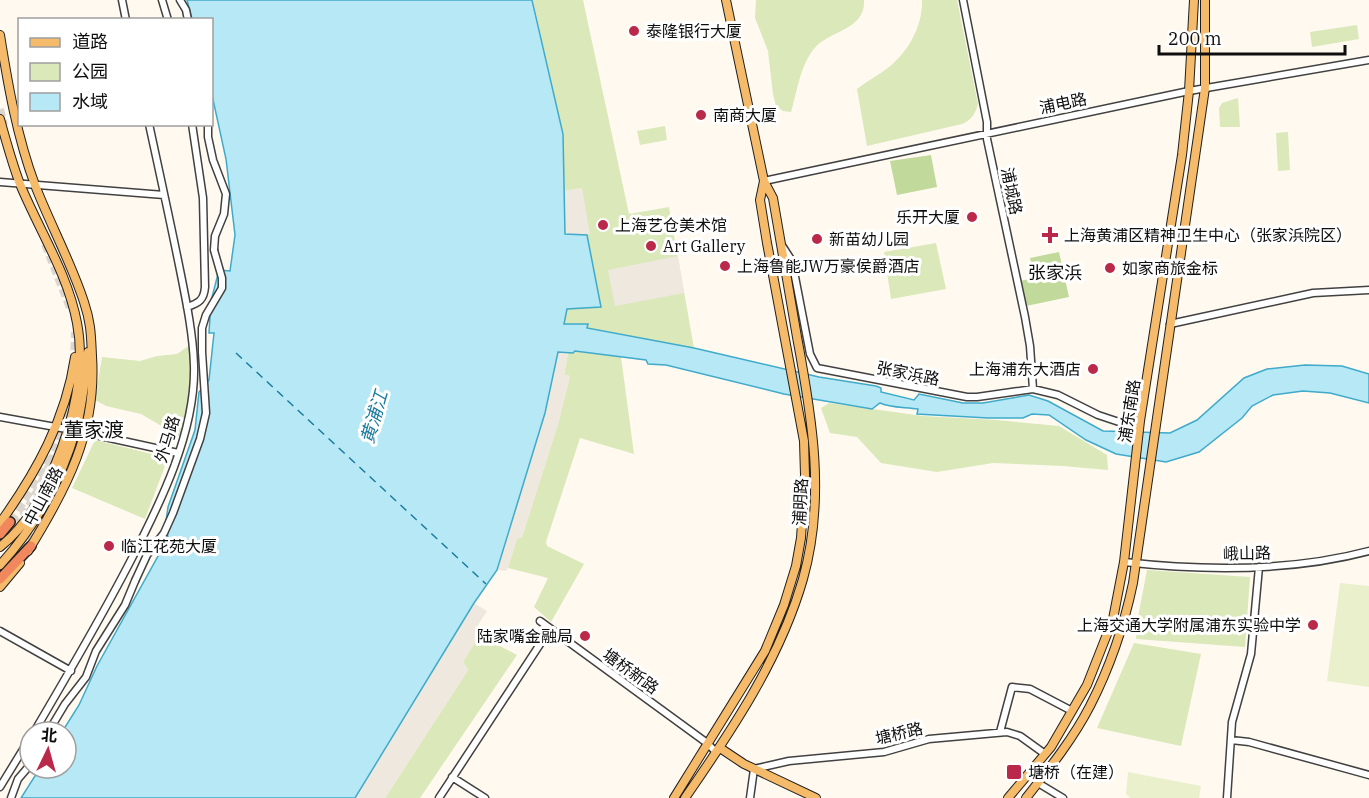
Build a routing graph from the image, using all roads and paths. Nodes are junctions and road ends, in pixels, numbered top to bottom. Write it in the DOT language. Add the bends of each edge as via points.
graph roads {
  1 [pos="123,0"];
  2 [pos="162,0"];
  3 [pos="180,0"];
  4 [pos="726,0"];
  5 [pos="963,0"];
  6 [pos="1194,0"];
  7 [pos="1205,0"];
  8 [pos="126,18"];
  9 [pos="167,18"];
  10 [pos="188,18"];
  11 [pos="0,35"];
  12 [pos="1369,60"];
  13 [pos="1204,88"];
  14 [pos="1189,90"];
  15 [pos="0,119"];
  16 [pos="148,126"];
  17 [pos="192,126"];
  18 [pos="208,126"];
  19 [pos="986,133"];
  20 [pos="764,181"];
  21 [pos="0,182"];
  22 [pos="20,184"];
  23 [pos="35,184"];
  24 [pos="164,195"];
  25 [pos="781,244"];
  26 [pos="1369,290"];
  27 [pos="84,301"];
  28 [pos="187,307"];
  29 [pos="77,323"];
  30 [pos="1170,324"];
  31 [pos="1033,389"];
  32 [pos="0,417"];
  33 [pos="1119,422"];
  34 [pos="56,426"];
  35 [pos="71,430"];
  36 [pos="86,433"];
  37 [pos="178,453"];
  38 [pos="0,523"];
  39 [pos="13,524"];
  40 [pos="0,534"];
  41 [pos="0,546"];
  42 [pos="31,546"];
  43 [pos="21,550"];
  44 [pos="1369,551"];
  45 [pos="1124,562"];
  46 [pos="1137,564"];
  47 [pos="0,565"];
  48 [pos="1259,567"];
  49 [pos="0,576"];
  50 [pos="0,587"];
  51 [pos="540,621"];
  52 [pos="550,629"];
  53 [pos="0,631"];
  54 [pos="70,671"];
  55 [pos="1072,711"];
  56 [pos="41,720"];
  57 [pos="55,720"];
  58 [pos="1000,732"];
  59 [pos="1231,740"];
  60 [pos="707,743"];
  61 [pos="718,750"];
  62 [pos="1045,754"];
  63 [pos="18,758"];
  64 [pos="753,771"];
  65 [pos="1369,775"];
  66 [pos="452,777"];
  67 [pos="18,779"];
  68 [pos="1038,783"];
  69 [pos="0,788"];
  70 [pos="11,798"];
  71 [pos="438,798"];
  72 [pos="485,798"];
  73 [pos="674,798"];
  74 [pos="686,798"];
  75 [pos="750,798"];
  76 [pos="803,798"];
  77 [pos="816,798"];
  78 [pos="1008,798"];
  79 [pos="1026,798"];
  80 [pos="1063,798"];
  81 [pos="1227,798"];
  1 -- 8 [label="street"];
  2 -- 9 [label="street"];
  3 -- 10 [label="street"];
  4 -- 20 [label="main road, 浦明路"];
  5 -- 19 [label="street, 浦城路"];
  6 -- 14 [label="main road, 浦东南路"];
  7 -- 13 [label="main road, 浦东南路"];
  11 -- 23 [label="main road, 中山南路" via="8,85"];
  12 -- 13 [label="street, 浦电路"];
  13 -- 14 [label="street, 浦电路"];
  13 -- 30 [label="main road, 浦东南路"];
  14 -- 19 [label="street, 浦电路"];
  14 -- 45 [label="main road, 浦东南路" via="1140,421"];
  15 -- 22 [label="main road, 中山南路"];
  16 -- 24 [label="street, 外马路"];
  17 -- 28 [label="street" via="203,198 205,287 200,302"];
  18 -- 57 [label="street, bridge" via="213,160 226,194 214,250 222,288 202,328 206,413 200,439 164,534 147,555 86,677"];
  19 -- 20 [label="street, 浦电路"];
  19 -- 31 [label="street, 浦城路" via="1030,346"];
  20 -- 25 [label="main road, 浦明路" via="773,198"];
  20 -- 60 [label="main road, 浦明路" via="760,200 802,421 803,521 796,566 765,651"];
  21 -- 22 [label="street"];
  22 -- 23 [label="street"];
  22 -- 29 [label="main road, 中山南路" via="69,293"];
  23 -- 24 [label="street"];
  23 -- 27 [label="main road, 中山南路"];
  24 -- 28 [label="street, 外马路"];
  25 -- 31 [label="street, 张家浜路" via="792,261 810,354 817,368 967,397"];
  25 -- 61 [label="main road, 浦明路" via="812,423 816,488 811,537 789,621"];
  26 -- 30 [label="street" via="1313,293"];
  27 -- 35 [label="main road, 中山南路" via="88,351 81,405"];
  27 -- 36 [label="main road, 中山南路" via="92,328 93,372"];
  28 -- 37 [label="street, 外马路" via="194,367 186,428"];
  29 -- 34 [label="main road, 中山南路" via="74,364"];
  29 -- 35 [label="main road, 中山南路" via="79,369"];
  30 -- 46 [label="main road, 浦东南路"];
  31 -- 33 [label="street, 张家浜路" via="1058,395"];
  32 -- 34 [label="street"];
  34 -- 35 [label="street"];
  34 -- 38 [label="main road, 中山南路" via="25,487"];
  35 -- 36 [label="street"];
  35 -- 41 [label="main road, 中山南路" via="38,502 16,533"];
  35 -- 47 [label="main road, 中山南路" via="68,453 42,507"];
  36 -- 37 [label="street"];
  36 -- 42 [label="main road, 中山南路" via="75,465"];
  37 -- 54 [label="street, 外马路" via="154,516"];
  39 -- 40 [label="highway"];
  39 -- 41 [label="main road, 中山南路"];
  42 -- 49 [label="highway"];
  42 -- 50 [label="main road, 中山南路"];
  43 -- 49 [label="highway"];
  44 -- 48 [label="street, 峨山路" via="1316,562"];
  45 -- 46 [label="street, 峨山路"];
  45 -- 55 [label="main road, 浦东南路" via="1113,620"];
  46 -- 48 [label="street, 峨山路"];
  46 -- 68 [label="main road, 浦东南路" via="1124,622 1090,706"];
  48 -- 59 [label="street" via="1251,654 1232,722"];
  51 -- 52 [label="street, 塘桥新路"];
  52 -- 60 [label="street, 塘桥新路"];
  52 -- 66 [label="street"];
  53 -- 54 [label="street"];
  54 -- 56 [label="street, 外马路"];
  55 -- 58 [label="street" via="1030,689 1012,687"];
  55 -- 62 [label="main road, 浦东南路"];
  58 -- 62 [label="street, 塘桥路" via="1020,736"];
  58 -- 64 [label="street, 塘桥路" via="929,739 884,753 789,762"];
  59 -- 65 [label="street"];
  59 -- 81 [label="street"];
  60 -- 61 [label="street, 塘桥新路"];
  60 -- 73 [label="main road, 浦明路"];
  61 -- 64 [label="main road, 塘桥新路"];
  61 -- 74 [label="main road, 浦明路"];
  62 -- 78 [label="main road, 浦东南路"];
  63 -- 69 [label="street"];
  64 -- 75 [label="street"];
  64 -- 76 [label="main road, 塘桥新路"];
  64 -- 77 [label="main road, 塘桥新路"];
  66 -- 71 [label="street"];
  66 -- 72 [label="street"];
  67 -- 70 [label="street"];
  68 -- 79 [label="main road, 浦东南路"];
  68 -- 80 [label="street"];
}
